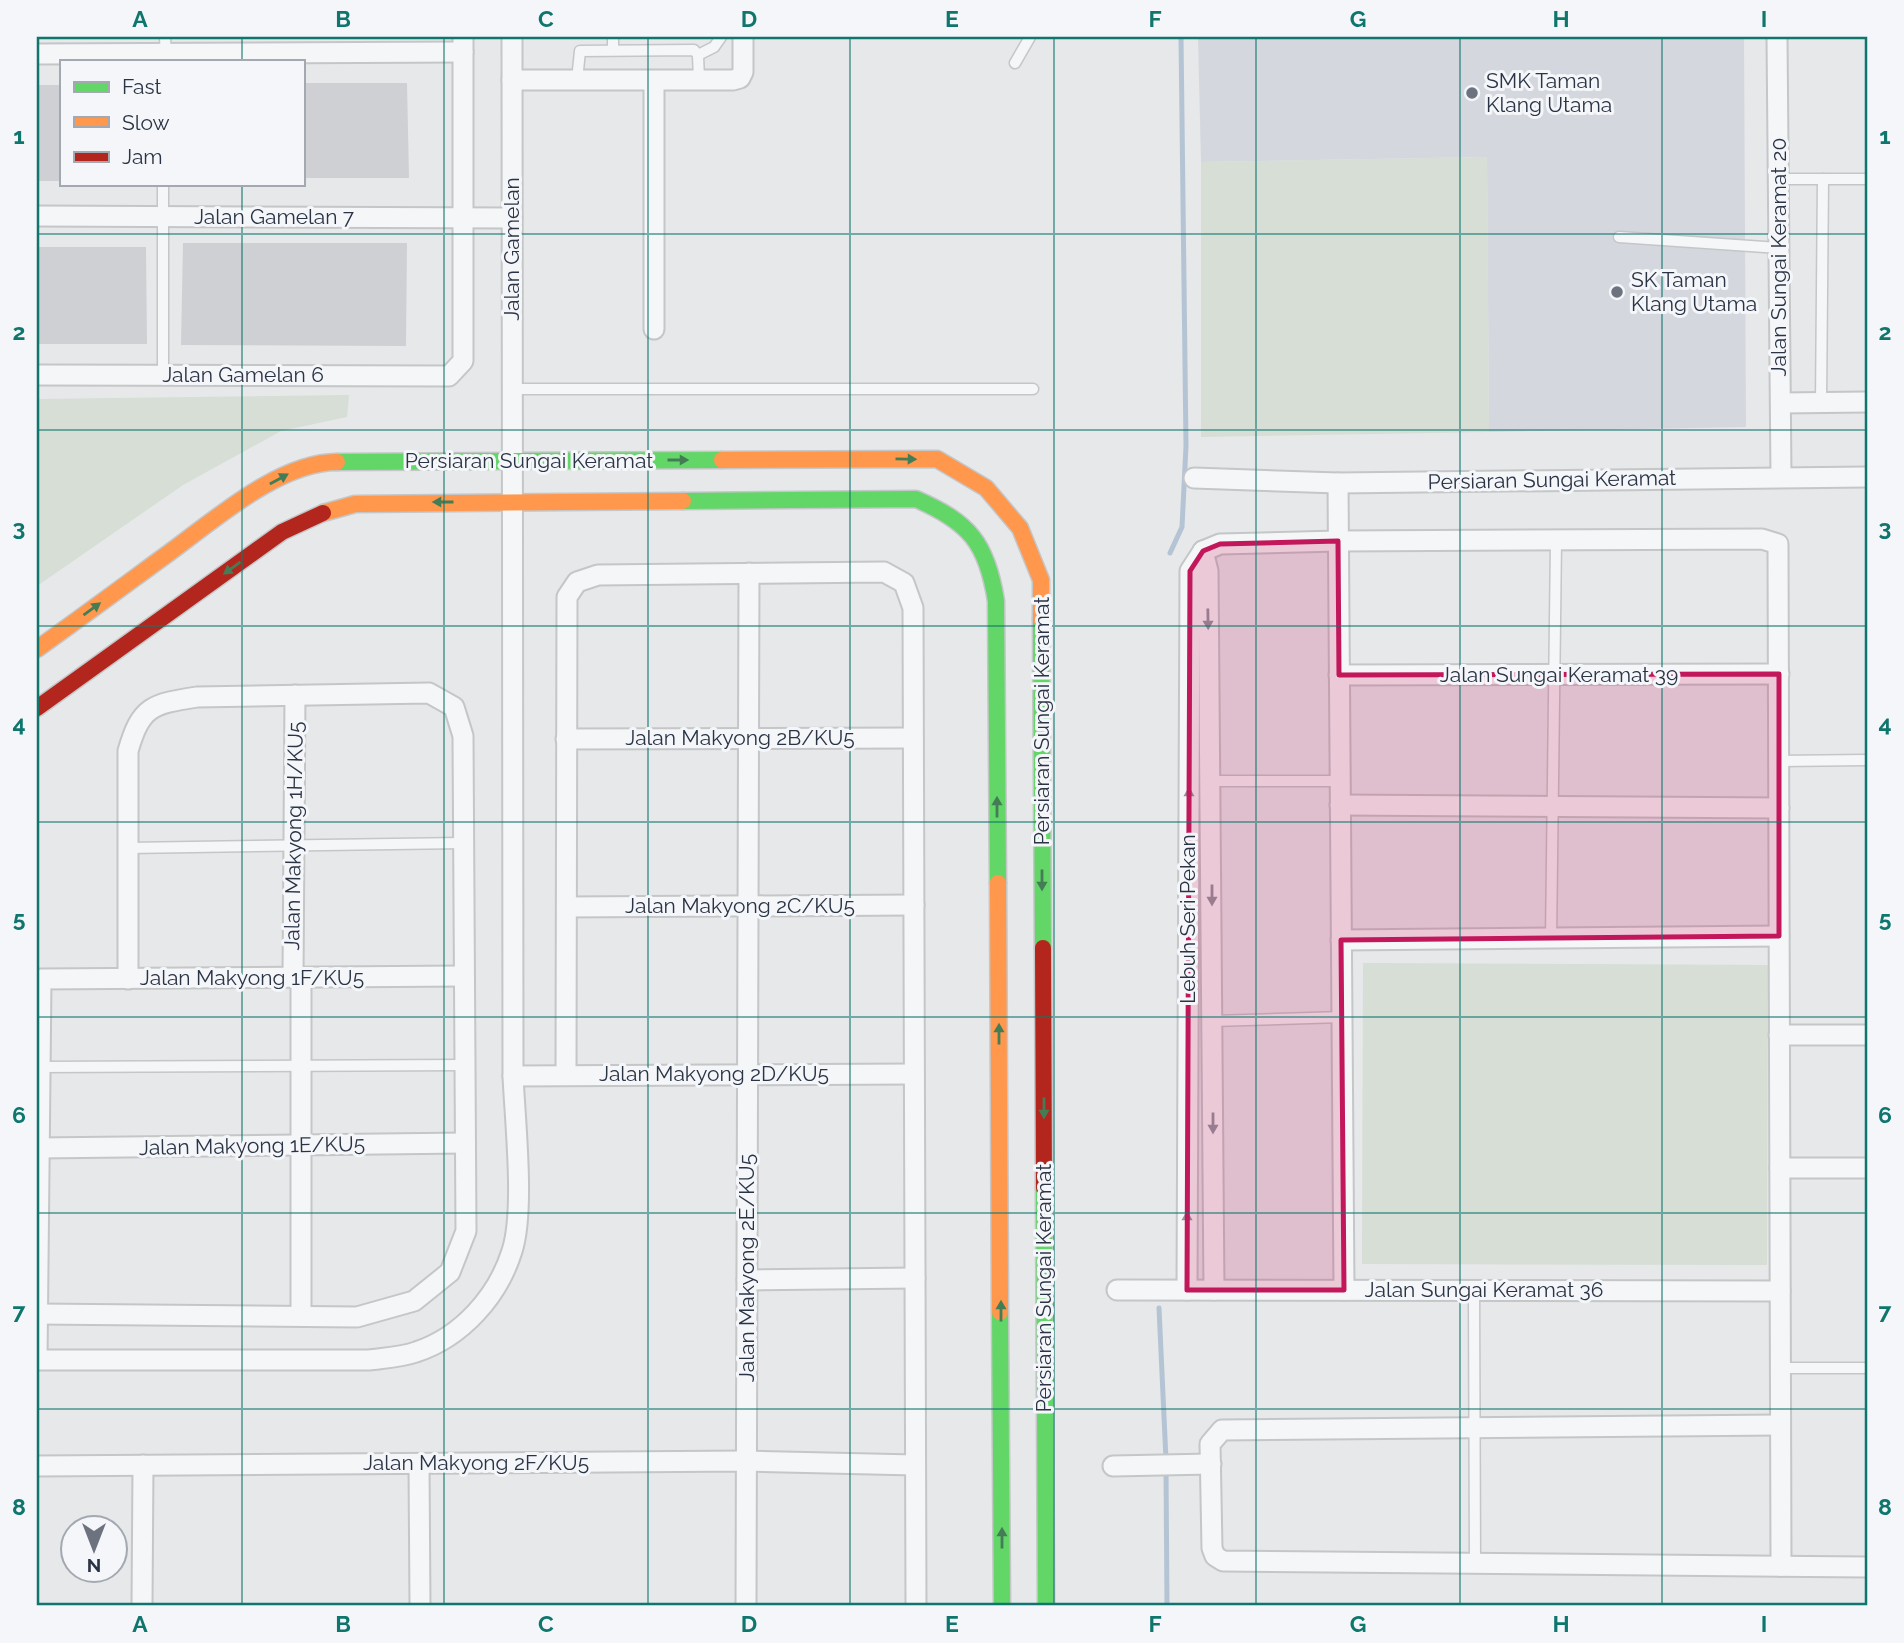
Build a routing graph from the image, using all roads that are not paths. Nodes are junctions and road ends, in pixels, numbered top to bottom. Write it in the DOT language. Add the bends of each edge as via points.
graph roads {
  1 [pos="512,37"];
  2 [pos="613,37"];
  3 [pos="721,37"];
  4 [pos="743,37"];
  5 [pos="1030,37"];
  6 [pos="1777,37"];
  7 [pos="463,44"];
  8 [pos="613,48"];
  9 [pos="165,51"];
  10 [pos="37,54"];
  11 [pos="698,55"];
  12 [pos="1015,63"];
  13 [pos="512,80"];
  14 [pos="577,80"];
  15 [pos="654,81"];
  16 [pos="699,81"];
  17 [pos="1779,179"];
  18 [pos="1823,179"];
  19 [pos="1867,179"];
  20 [pos="163,186"];
  21 [pos="37,216"];
  22 [pos="162,217"];
  23 [pos="463,217"];
  24 [pos="512,218"];
  25 [pos="1619,237"];
  26 [pos="1779,248"];
  27 [pos="654,329"];
  28 [pos="37,375"];
  29 [pos="163,376"];
  30 [pos="512,389"];
  31 [pos="1032,389"];
  32 [pos="1867,402"];
  33 [pos="1781,403"];
  34 [pos="1821,403"];
  35 [pos="512,461"];
  36 [pos="1781,477"];
  37 [pos="1867,477"];
  38 [pos="1194,478"];
  39 [pos="1338,483"];
  40 [pos="511,502"];
  41 [pos="1556,540"];
  42 [pos="1338,541"];
  43 [pos="1203,551"];
  44 [pos="749,573"];
  45 [pos="37,649"];
  46 [pos="1779,674"];
  47 [pos="1339,675"];
  48 [pos="1554,675"];
  49 [pos="295,695"];
  50 [pos="37,708"];
  51 [pos="748,736"];
  52 [pos="913,738"];
  53 [pos="566,739"];
  54 [pos="1867,760"];
  55 [pos="1779,761"];
  56 [pos="1211,780"];
  57 [pos="1340,781"];
  58 [pos="1340,805"];
  59 [pos="1553,807"];
  60 [pos="1779,808"];
  61 [pos="464,843"];
  62 [pos="294,845"];
  63 [pos="128,848"];
  64 [pos="914,905"];
  65 [pos="748,906"];
  66 [pos="567,907"];
  67 [pos="1779,936"];
  68 [pos="1341,940"];
  69 [pos="1551,940"];
  70 [pos="464,976"];
  71 [pos="39,977"];
  72 [pos="297,977"];
  73 [pos="128,979"];
  74 [pos="1342,1017"];
  75 [pos="1213,1021"];
  76 [pos="1779,1035"];
  77 [pos="1867,1035"];
  78 [pos="464,1065"];
  79 [pos="301,1067"];
  80 [pos="914,1073"];
  81 [pos="39,1074"];
  82 [pos="566,1074"];
  83 [pos="747,1074"];
  84 [pos="513,1076"];
  85 [pos="465,1143"];
  86 [pos="300,1145"];
  87 [pos="39,1148"];
  88 [pos="1780,1168"];
  89 [pos="1867,1168"];
  90 [pos="915,1278"];
  91 [pos="747,1280"];
  92 [pos="1117,1290"];
  93 [pos="1187,1290"];
  94 [pos="1214,1290"];
  95 [pos="1344,1290"];
  96 [pos="1474,1290"];
  97 [pos="1780,1291"];
  98 [pos="37,1314"];
  99 [pos="301,1316"];
  100 [pos="37,1360"];
  101 [pos="1780,1368"];
  102 [pos="1867,1368"];
  103 [pos="1780,1425"];
  104 [pos="1474,1427"];
  105 [pos="746,1461"];
  106 [pos="419,1464"];
  107 [pos="1211,1464"];
  108 [pos="143,1465"];
  109 [pos="915,1465"];
  110 [pos="37,1466"];
  111 [pos="1113,1466"];
  112 [pos="1475,1564"];
  113 [pos="1781,1566"];
  114 [pos="1867,1567"];
  115 [pos="142,1606"];
  116 [pos="420,1606"];
  117 [pos="746,1606"];
  118 [pos="916,1606"];
  119 [pos="1002,1606"];
  120 [pos="1046,1606"];
  1 -- 13 [label="street, Jalan Gamelan"];
  2 -- 8 [label="lane"];
  3 -- 4 [label="lane"];
  3 -- 11 [label="lane" via="714,47"];
  4 -- 16 [label="street" via="740,78"];
  5 -- 12 [label="lane"];
  6 -- 17 [label="street, Jalan Sungai Keramat 20"];
  7 -- 9 [label="street"];
  7 -- 23 [label="street"];
  8 -- 11 [label="lane" via="694,50"];
  8 -- 14 [label="lane" via="579,51"];
  9 -- 10 [label="street"];
  11 -- 16 [label="lane"];
  13 -- 14 [label="street"];
  13 -- 24 [label="street, Jalan Gamelan"];
  14 -- 15 [label="street"];
  15 -- 16 [label="street"];
  15 -- 27 [label="street"];
  17 -- 18 [label="lane"];
  17 -- 26 [label="street, Jalan Sungai Keramat 20"];
  18 -- 19 [label="lane"];
  18 -- 34 [label="lane"];
  20 -- 22 [label="lane"];
  21 -- 22 [label="street, Jalan Gamelan 7"];
  22 -- 23 [label="street, Jalan Gamelan 7"];
  22 -- 29 [label="lane"];
  23 -- 24 [label="street, Jalan Gamelan 7"];
  23 -- 29 [label="street, Jalan Gamelan 6" via="463,360 449,376"];
  24 -- 30 [label="street, Jalan Gamelan"];
  25 -- 26 [label="lane"];
  26 -- 33 [label="street, Jalan Sungai Keramat 20"];
  28 -- 29 [label="street, Jalan Gamelan 6"];
  30 -- 31 [label="lane"];
  30 -- 35 [label="street, Jalan Gamelan"];
  32 -- 34 [label="street"];
  33 -- 34 [label="street"];
  33 -- 36 [label="street, Jalan Sungai Keramat 20"];
  35 -- 40 [label="street, Jalan Gamelan"];
  45 -- 35 [label="street, Persiaran Sungai Keramat, one-way" via="247,497 292,472 325,461"];
  35 -- 120 [label="street, Persiaran Sungai Keramat, one-way" via="937,459 986,488 1020,528 1041,580"];
  36 -- 37 [label="street, Persiaran Sungai Keramat"];
  36 -- 39 [label="street, Persiaran Sungai Keramat"];
  38 -- 39 [label="street, Persiaran Sungai Keramat"];
  39 -- 42 [label="street"];
  40 -- 50 [label="street, Persiaran Sungai Keramat, one-way" via="355,504 314,515 282,532"];
  40 -- 84 [label="street, Jalan Gamelan"];
  119 -- 40 [label="street, Persiaran Sungai Keramat, one-way" via="996,601 992,569 977,538 946,512 916,499"];
  41 -- 42 [label="street"];
  41 -- 46 [label="street" via="1762,539 1778,544"];
  41 -- 48 [label="lane"];
  42 -- 43 [label="street" via="1220,544"];
  42 -- 47 [label="street"];
  43 -- 56 [label="street, one-way" via="1208,571"];
  93 -- 43 [label="street, Lebuh Seri Pekan, one-way" via="1190,571"];
  44 -- 51 [label="street, Jalan Makyong 2E/KU5"];
  44 -- 52 [label="street" via="884,572 904,583 913,608"];
  44 -- 53 [label="street" via="598,575 577,582 567,597"];
  46 -- 48 [label="street, Jalan Sungai Keramat 39"];
  46 -- 55 [label="street"];
  47 -- 48 [label="street, Jalan Sungai Keramat 39"];
  47 -- 57 [label="street"];
  48 -- 59 [label="lane"];
  49 -- 61 [label="street" via="429,693 454,707 463,736"];
  49 -- 62 [label="street, Jalan Makyong 1H/KU5"];
  49 -- 63 [label="street" via="165,702 137,720 128,751"];
  51 -- 52 [label="street, Jalan Makyong 2B/KU5"];
  51 -- 53 [label="street, Jalan Makyong 2B/KU5"];
  51 -- 65 [label="street, Jalan Makyong 2E/KU5"];
  52 -- 64 [label="street"];
  53 -- 66 [label="street"];
  54 -- 55 [label="lane"];
  55 -- 60 [label="street"];
  56 -- 57 [label="lane"];
  56 -- 75 [label="street, one-way"];
  57 -- 58 [label="street"];
  58 -- 59 [label="street"];
  58 -- 68 [label="street"];
  59 -- 60 [label="street"];
  59 -- 69 [label="lane"];
  60 -- 67 [label="street"];
  61 -- 62 [label="lane"];
  61 -- 70 [label="street"];
  62 -- 63 [label="lane"];
  62 -- 72 [label="street, Jalan Makyong 1H/KU5"];
  63 -- 73 [label="street"];
  64 -- 65 [label="street, Jalan Makyong 2C/KU5"];
  64 -- 80 [label="street"];
  65 -- 66 [label="street, Jalan Makyong 2C/KU5"];
  65 -- 83 [label="street, Jalan Makyong 2E/KU5"];
  66 -- 82 [label="street"];
  67 -- 69 [label="street"];
  67 -- 76 [label="street"];
  68 -- 69 [label="street"];
  68 -- 74 [label="street"];
  70 -- 72 [label="street, Jalan Makyong 1F/KU5"];
  70 -- 78 [label="street"];
  71 -- 73 [label="street, Jalan Makyong 1F/KU5"];
  71 -- 81 [label="street"];
  72 -- 73 [label="street, Jalan Makyong 1F/KU5"];
  72 -- 79 [label="street, Jalan Makyong 1H/KU5"];
  74 -- 75 [label="lane"];
  74 -- 95 [label="street"];
  75 -- 94 [label="street, one-way"];
  76 -- 77 [label="street"];
  76 -- 88 [label="street"];
  78 -- 79 [label="lane"];
  78 -- 85 [label="street"];
  79 -- 81 [label="lane"];
  79 -- 86 [label="street, Jalan Makyong 1H/KU5"];
  80 -- 83 [label="street, Jalan Makyong 2D/KU5"];
  80 -- 90 [label="street"];
  81 -- 87 [label="street"];
  82 -- 83 [label="street, Jalan Makyong 2D/KU5"];
  82 -- 84 [label="street, Jalan Makyong 2D/KU5"];
  83 -- 91 [label="street, Jalan Makyong 2E/KU5"];
  84 -- 100 [label="street, Jalan Gamelan" via="517,1199 513,1250 493,1294 458,1330 416,1352 369,1360"];
  85 -- 86 [label="street, Jalan Makyong 1E/KU5"];
  85 -- 99 [label="street" via="466,1231 450,1272 414,1301 357,1317"];
  86 -- 87 [label="street, Jalan Makyong 1E/KU5"];
  86 -- 99 [label="street, Jalan Makyong 1H/KU5"];
  87 -- 98 [label="street"];
  88 -- 89 [label="street"];
  88 -- 97 [label="street"];
  90 -- 91 [label="street"];
  90 -- 109 [label="street"];
  91 -- 105 [label="street, Jalan Makyong 2E/KU5"];
  92 -- 93 [label="street, Jalan Sungai Keramat 36"];
  93 -- 94 [label="street, Jalan Sungai Keramat 36"];
  94 -- 95 [label="street, Jalan Sungai Keramat 36"];
  95 -- 96 [label="street, Jalan Sungai Keramat 36"];
  96 -- 97 [label="street, Jalan Sungai Keramat 36"];
  96 -- 104 [label="lane"];
  97 -- 101 [label="street"];
  98 -- 99 [label="street"];
  98 -- 100 [label="street"];
  101 -- 102 [label="lane"];
  101 -- 103 [label="street"];
  103 -- 104 [label="street"];
  103 -- 113 [label="street"];
  104 -- 107 [label="street" via="1222,1430 1210,1444"];
  104 -- 112 [label="lane"];
  105 -- 106 [label="street, Jalan Makyong 2F/KU5"];
  105 -- 109 [label="street, Jalan Makyong 2F/KU5"];
  105 -- 117 [label="street, Jalan Makyong 2E/KU5"];
  106 -- 108 [label="street, Jalan Makyong 2F/KU5"];
  106 -- 116 [label="street"];
  107 -- 111 [label="street"];
  107 -- 112 [label="street" via="1212,1548 1223,1561"];
  108 -- 110 [label="street, Jalan Makyong 2F/KU5"];
  108 -- 115 [label="street"];
  109 -- 118 [label="street"];
  112 -- 113 [label="street"];
  113 -- 114 [label="street"];
}
